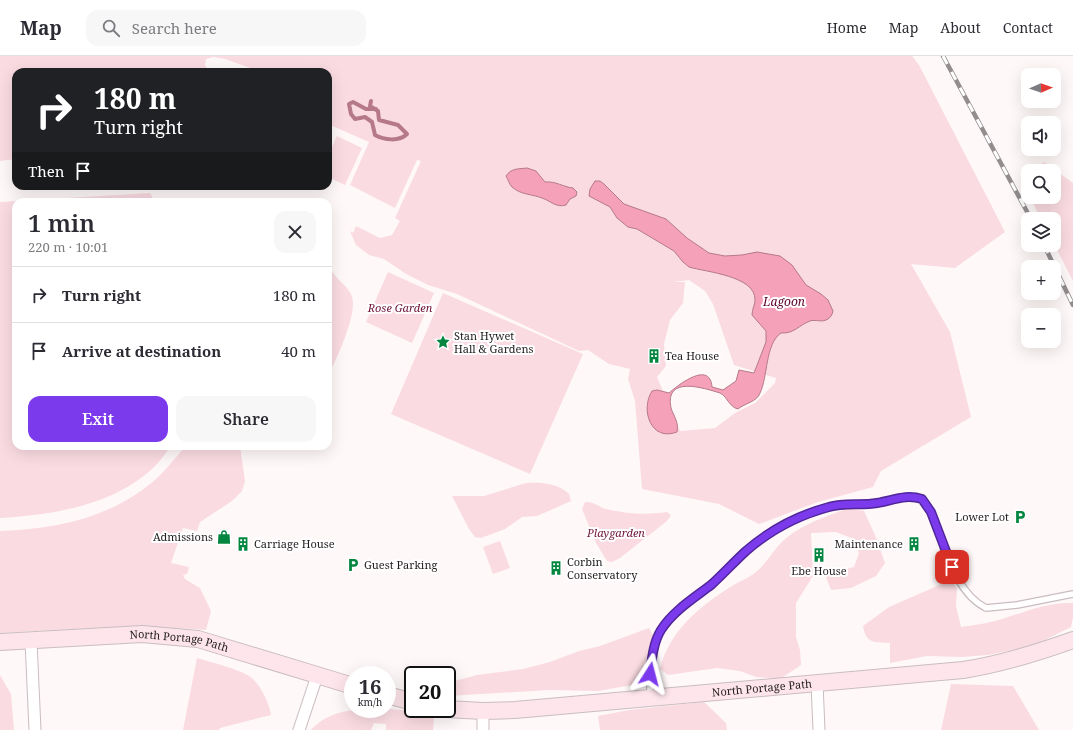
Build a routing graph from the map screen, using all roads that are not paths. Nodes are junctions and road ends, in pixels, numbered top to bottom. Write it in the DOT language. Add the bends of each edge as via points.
graph roads {
  1 [pos="1073,594"];
  2 [pos="1073,640"];
  3 [pos="31,641"];
  4 [pos="0,642"];
  5 [pos="317,676"];
  6 [pos="817,683"];
  7 [pos="344,684"];
  8 [pos="650,698"];
  9 [pos="456,710"];
  10 [pos="483,712"];
  11 [pos="35,730"];
  12 [pos="299,730"];
  13 [pos="483,730"];
  14 [pos="819,730"];
  1 -- 8 [label="lane" via="986,608 971,598 959,581 931,512 922,499 907,496 877,503 829,506 793,521 765,537 670,619 656,641 650,674"];
  2 -- 6 [label="main road, North Portage Path" via="991,666"];
  3 -- 4 [label="main road, North Portage Path"];
  3 -- 5 [label="main road, North Portage Path" via="142,634 198,639"];
  3 -- 11 [label="street"];
  5 -- 7 [label="main road, North Portage Path"];
  5 -- 12 [label="street"];
  6 -- 8 [label="main road, North Portage Path"];
  6 -- 14 [label="street"];
  8 -- 10 [label="main road, North Portage Path"];
  9 -- 10 [label="main road, North Portage Path"];
  10 -- 13 [label="street"];
}
